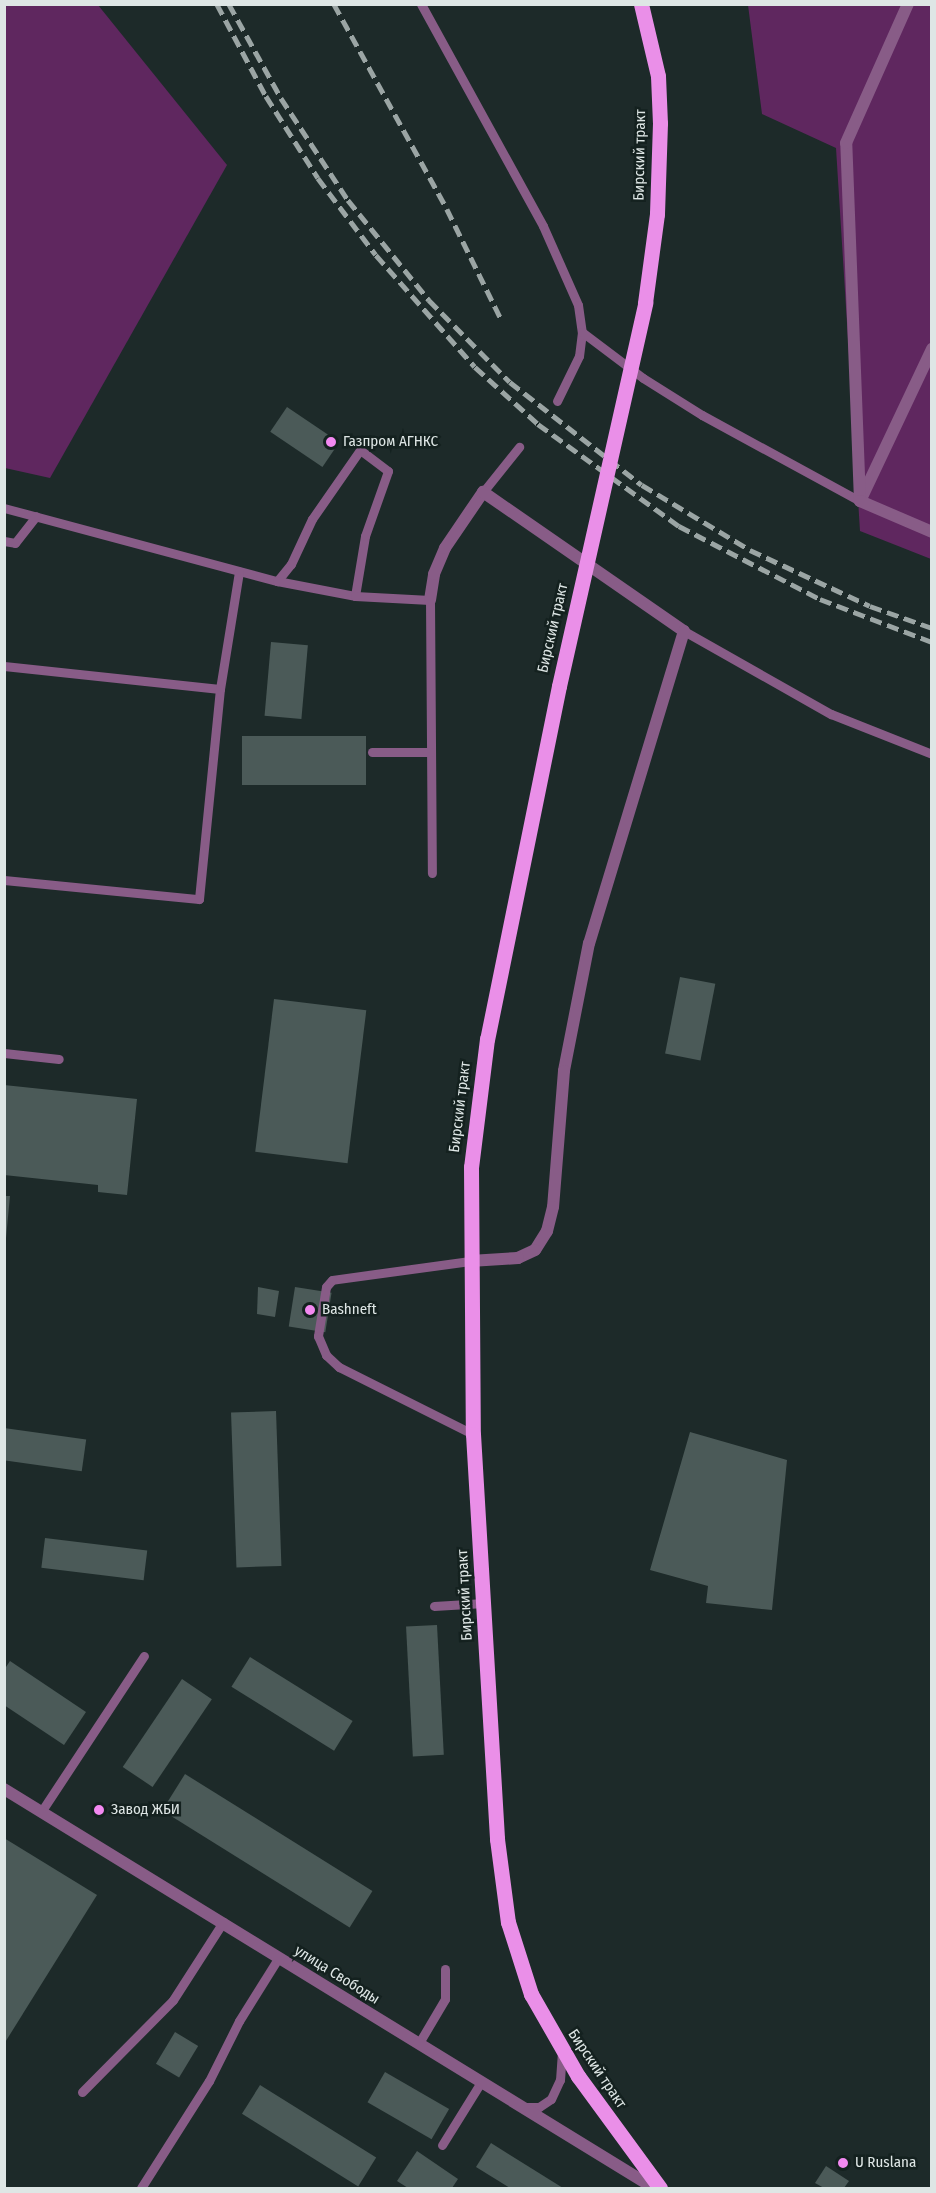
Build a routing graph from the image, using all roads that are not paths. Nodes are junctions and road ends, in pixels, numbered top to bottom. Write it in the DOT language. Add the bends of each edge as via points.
graph roads {
  1 [pos="421,4"];
  2 [pos="641,4"];
  3 [pos="908,4"];
  4 [pos="582,332"];
  5 [pos="932,349"];
  6 [pos="557,401"];
  7 [pos="519,447"];
  8 [pos="483,492"];
  9 [pos="860,501"];
  10 [pos="4,508"];
  11 [pos="36,516"];
  12 [pos="932,532"];
  13 [pos="4,541"];
  14 [pos="239,572"];
  15 [pos="277,581"];
  16 [pos="355,596"];
  17 [pos="430,600"];
  18 [pos="684,631"];
  19 [pos="4,666"];
  20 [pos="220,689"];
  21 [pos="372,752"];
  22 [pos="430,752"];
  23 [pos="932,754"];
  24 [pos="432,873"];
  25 [pos="4,880"];
  26 [pos="4,1053"];
  27 [pos="59,1059"];
  28 [pos="470,1261"];
  29 [pos="473,1434"];
  30 [pos="484,1603"];
  31 [pos="434,1606"];
  32 [pos="144,1656"];
  33 [pos="4,1789"];
  34 [pos="41,1812"];
  35 [pos="223,1922"];
  36 [pos="279,1957"];
  37 [pos="445,1969"];
  38 [pos="418,2043"];
  39 [pos="562,2049"];
  40 [pos="481,2082"];
  41 [pos="82,2092"];
  42 [pos="521,2106"];
  43 [pos="442,2145"];
  44 [pos="141,2188"];
  45 [pos="654,2188"];
  46 [pos="660,2188"];
  1 -- 4 [label="lane" via="565,270 578,305"];
  2 -- 28 [label="main road, Бирский тракт, bridge" via="658,76 660,123 657,214 645,303 559,686 487,1039 471,1167"];
  3 -- 9 [label="street" via="846,143"];
  4 -- 6 [label="lane" via="576,367"];
  4 -- 9 [label="lane" via="627,368 702,415"];
  5 -- 9 [label="street"];
  7 -- 8 [label="lane"];
  8 -- 17 [label="street" via="445,548 434,574"];
  8 -- 18 [label="street"];
  9 -- 12 [label="street"];
  10 -- 11 [label="lane"];
  11 -- 13 [label="lane" via="15,543"];
  11 -- 14 [label="lane"];
  14 -- 15 [label="lane"];
  14 -- 20 [label="lane"];
  15 -- 16 [label="lane"];
  15 -- 16 [label="lane" via="291,564 312,519 360,450 388,471 365,536"];
  16 -- 17 [label="lane"];
  17 -- 22 [label="lane"];
  18 -- 23 [label="lane" via="831,714"];
  18 -- 28 [label="street" via="587,952 564,1071 553,1207 547,1231 535,1250 518,1258"];
  19 -- 20 [label="lane"];
  20 -- 25 [label="lane" via="199,900"];
  21 -- 22 [label="lane"];
  22 -- 24 [label="lane"];
  26 -- 27 [label="lane"];
  28 -- 29 [label="main road, Бирский тракт"];
  28 -- 29 [label="lane" via="332,1280 326,1287 318,1336 326,1355 339,1366"];
  29 -- 30 [label="main road, Бирский тракт"];
  30 -- 31 [label="lane"];
  30 -- 39 [label="main road, Бирский тракт" via="497,1839 508,1922 531,1994"];
  32 -- 34 [label="lane"];
  33 -- 34 [label="street, улица Свободы"];
  34 -- 35 [label="street, улица Свободы"];
  35 -- 36 [label="street, улица Свободы"];
  35 -- 41 [label="lane" via="173,2000"];
  36 -- 38 [label="street, улица Свободы"];
  36 -- 44 [label="lane" via="239,2021 209,2081"];
  37 -- 38 [label="lane" via="445,1999"];
  38 -- 40 [label="street, улица Свободы"];
  39 -- 42 [label="lane" via="560,2080 551,2099 539,2107"];
  39 -- 46 [label="main road, Бирский тракт"];
  40 -- 42 [label="street, улица Свободы"];
  40 -- 43 [label="lane"];
  42 -- 45 [label="street, улица Свободы"];
}
